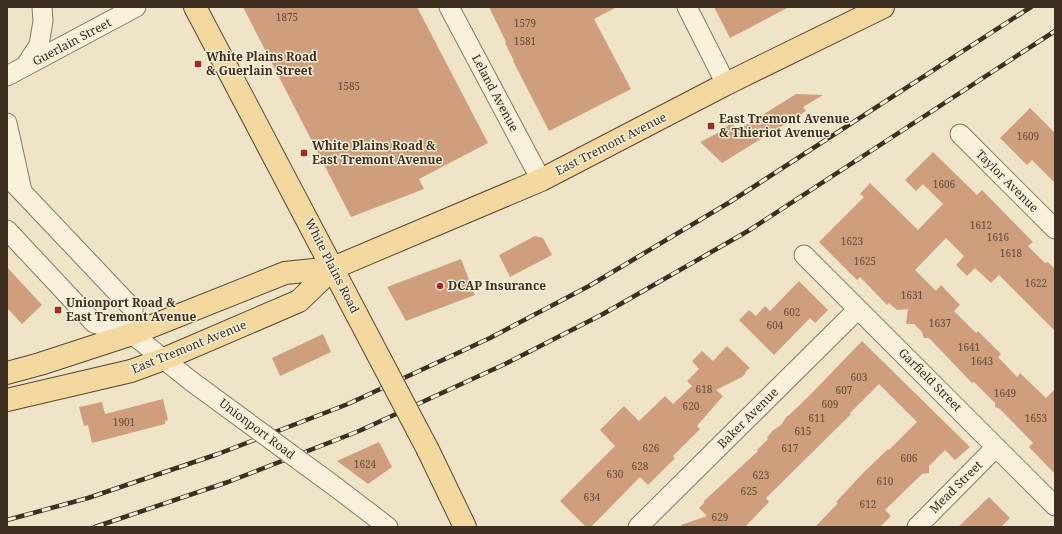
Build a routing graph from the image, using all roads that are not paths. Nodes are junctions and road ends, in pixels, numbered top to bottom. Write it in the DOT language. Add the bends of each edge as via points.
graph roads {
  1 [pos="42,7"];
  2 [pos="136,7"];
  3 [pos="195,7"];
  4 [pos="449,7"];
  5 [pos="686,7"];
  6 [pos="883,7"];
  7 [pos="24,68"];
  8 [pos="7,76"];
  9 [pos="726,84"];
  10 [pos="7,123"];
  11 [pos="960,134"];
  12 [pos="7,176"];
  13 [pos="541,180"];
  14 [pos="22,193"];
  15 [pos="1055,229"];
  16 [pos="7,230"];
  17 [pos="804,255"];
  18 [pos="332,268"];
  19 [pos="858,309"];
  20 [pos="132,334"];
  21 [pos="164,359"];
  22 [pos="7,373"];
  23 [pos="7,400"];
  24 [pos="996,447"];
  25 [pos="1055,506"];
  26 [pos="385,524"];
  27 [pos="401,527"];
  28 [pos="464,527"];
  29 [pos="638,527"];
  30 [pos="917,527"];
  1 -- 7 [label="street" via="40,44"];
  2 -- 7 [label="street, Guerlain Street"];
  3 -- 18 [label="main road, White Plains Road"];
  4 -- 13 [label="street, Leland Avenue"];
  5 -- 9 [label="street"];
  6 -- 9 [label="main road, East Tremont Avenue"];
  7 -- 8 [label="street, Guerlain Street"];
  9 -- 13 [label="main road, East Tremont Avenue"];
  10 -- 14 [label="street"];
  11 -- 15 [label="street, Taylor Avenue"];
  12 -- 14 [label="street"];
  13 -- 18 [label="main road, East Tremont Avenue"];
  14 -- 20 [label="street" via="133,309"];
  16 -- 20 [label="street, Unionport Road" via="94,323"];
  17 -- 19 [label="street, Garfield Street"];
  18 -- 20 [label="main road, East Tremont Avenue" via="285,273"];
  18 -- 21 [label="main road, East Tremont Avenue" via="299,301"];
  18 -- 28 [label="main road, White Plains Road, bridge" via="428,450"];
  19 -- 24 [label="street, Garfield Street"];
  19 -- 29 [label="street, Baker Avenue"];
  20 -- 21 [label="street, Unionport Road"];
  20 -- 22 [label="main road, East Tremont Avenue"];
  21 -- 23 [label="main road, East Tremont Avenue" via="131,371"];
  21 -- 26 [label="street, Unionport Road, bridge"];
  24 -- 25 [label="street, Garfield Street"];
  24 -- 30 [label="street, Mead Street"];
  26 -- 27 [label="street, Unionport Road"];
}
